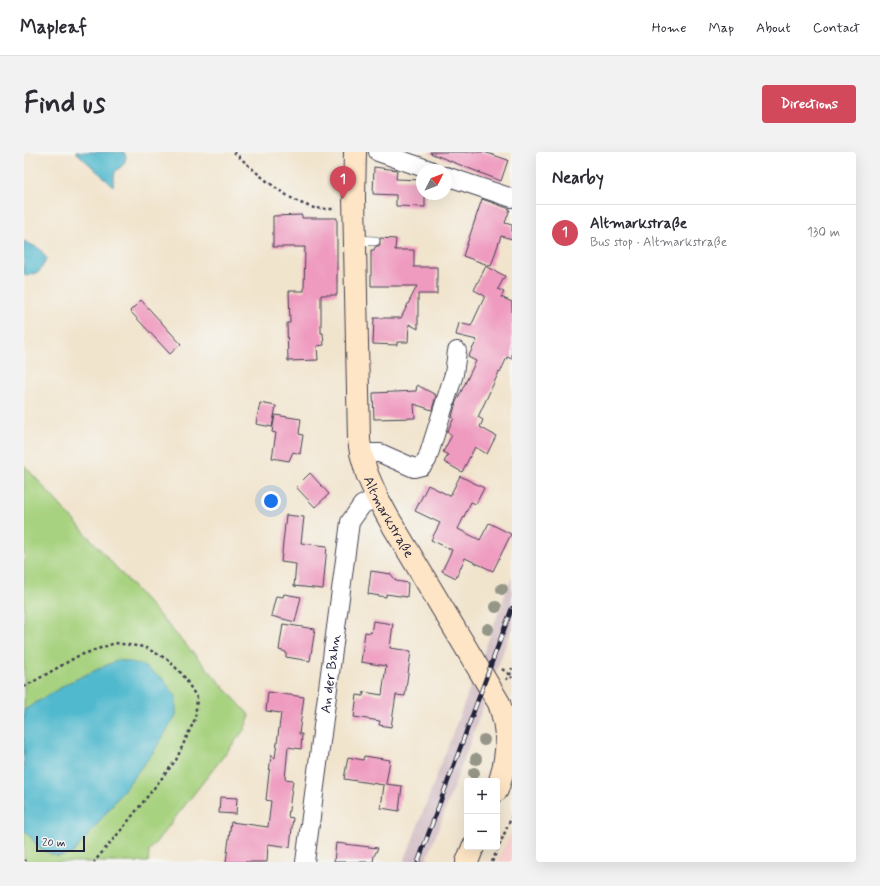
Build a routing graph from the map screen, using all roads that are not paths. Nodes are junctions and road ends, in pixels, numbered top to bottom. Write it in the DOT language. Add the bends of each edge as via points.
graph roads {
  1 [pos="355,152"];
  2 [pos="378,152"];
  3 [pos="416,165"];
  4 [pos="452,178"];
  5 [pos="512,198"];
  6 [pos="457,351"];
  7 [pos="361,453"];
  8 [pos="377,497"];
  9 [pos="500,780"];
  10 [pos="472,850"];
  11 [pos="305,862"];
  12 [pos="467,862"];
  1 -- 7 [label="main road, Altmarkstraße" via="355,211 365,241 357,414"];
  2 -- 3 [label="street"];
  4 -- 5 [label="street"];
  6 -- 7 [label="street" via="452,382 427,460 422,466 414,468 380,453"];
  7 -- 8 [label="main road, Altmarkstraße"];
  8 -- 9 [label="main road, Altmarkstraße" via="492,690 501,710 506,732 505,762"];
  8 -- 11 [label="street, An der Bahn" via="362,505 350,522"];
  10 -- 12 [label="main road"];
}
